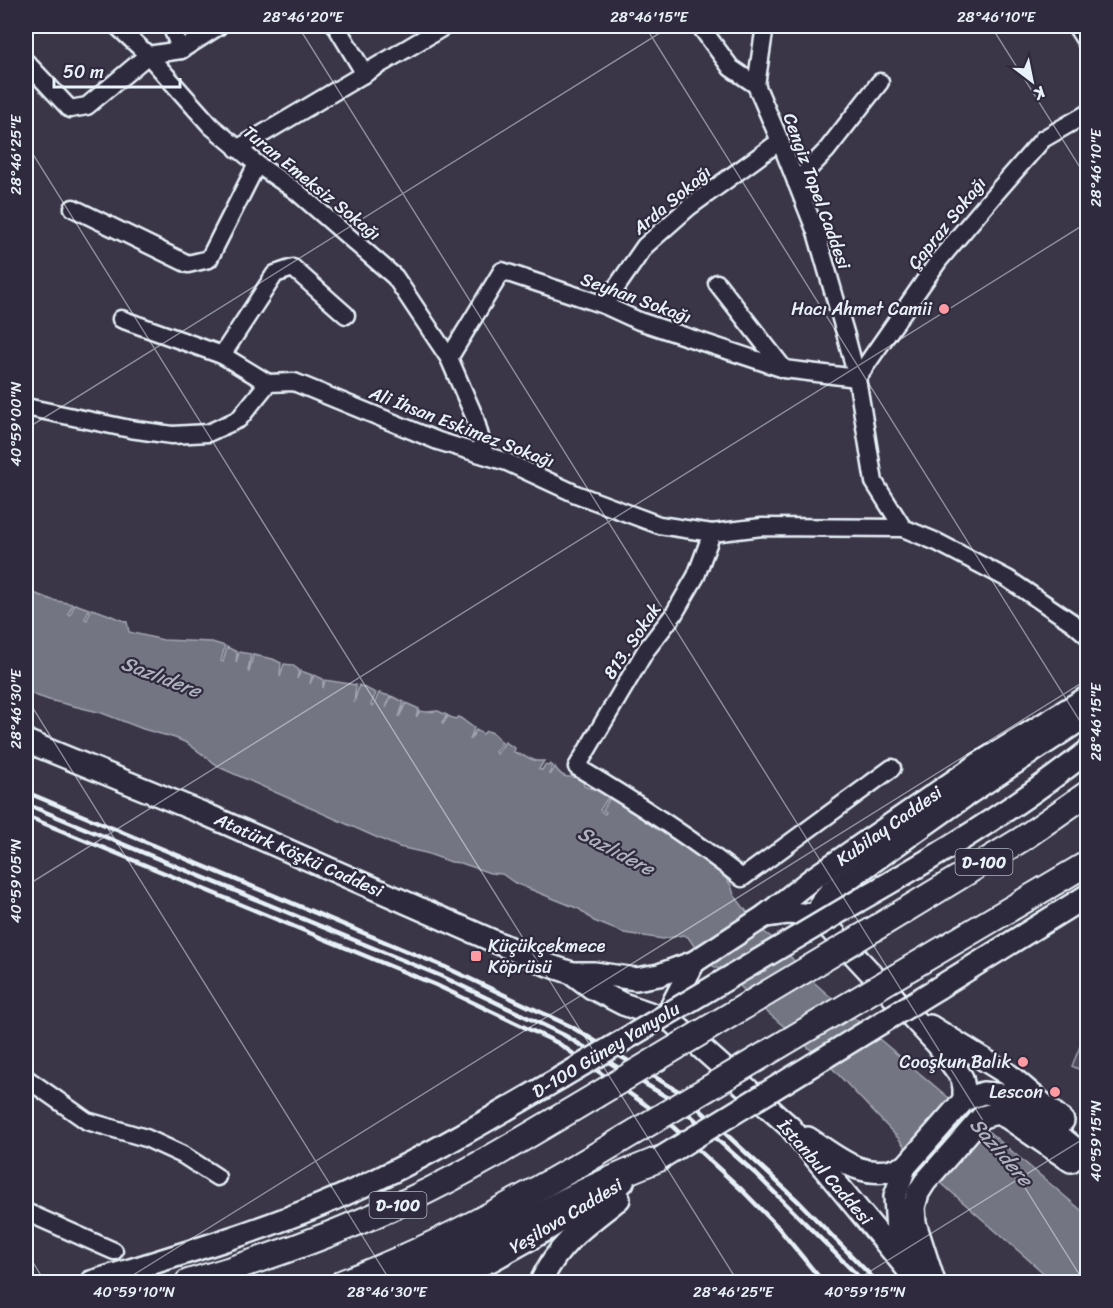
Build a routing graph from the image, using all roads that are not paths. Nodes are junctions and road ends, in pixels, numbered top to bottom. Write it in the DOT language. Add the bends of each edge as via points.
graph roads {
  1 [pos="117,26"];
  2 [pos="171,26"];
  3 [pos="219,26"];
  4 [pos="336,26"];
  5 [pos="445,26"];
  6 [pos="700,26"];
  7 [pos="765,26"];
  8 [pos="1076,26"];
  9 [pos="1088,45"];
  10 [pos="181,50"];
  11 [pos="148,55"];
  12 [pos="26,63"];
  13 [pos="365,74"];
  14 [pos="880,82"];
  15 [pos="756,85"];
  16 [pos="1088,113"];
  17 [pos="780,141"];
  18 [pos="237,149"];
  19 [pos="257,164"];
  20 [pos="796,182"];
  21 [pos="73,208"];
  22 [pos="717,283"];
  23 [pos="604,305"];
  24 [pos="346,315"];
  25 [pos="121,319"];
  26 [pos="222,355"];
  27 [pos="449,358"];
  28 [pos="784,369"];
  29 [pos="857,378"];
  30 [pos="268,383"];
  31 [pos="26,407"];
  32 [pos="485,455"];
  33 [pos="903,528"];
  34 [pos="712,533"];
  35 [pos="1088,636"];
  36 [pos="1088,697"];
  37 [pos="1088,715"];
  38 [pos="26,741"];
  39 [pos="1088,751"];
  40 [pos="892,768"];
  41 [pos="1088,793"];
  42 [pos="1088,863"];
  43 [pos="1088,895"];
  44 [pos="817,915"];
  45 [pos="765,916"];
  46 [pos="694,962"];
  47 [pos="572,973"];
  48 [pos="913,1017"];
  49 [pos="670,1020"];
  50 [pos="26,1078"];
  51 [pos="964,1100"];
  52 [pos="790,1127"];
  53 [pos="1088,1141"];
  54 [pos="659,1159"];
  55 [pos="1088,1159"];
  56 [pos="905,1167"];
  57 [pos="1088,1171"];
  58 [pos="217,1177"];
  59 [pos="26,1212"];
  60 [pos="114,1251"];
  61 [pos="546,1278"];
  62 [pos="91,1282"];
  63 [pos="188,1282"];
  64 [pos="343,1282"];
  65 [pos="384,1282"];
  66 [pos="438,1282"];
  67 [pos="918,1282"];
  68 [pos="924,1282"];
  69 [pos="934,1282"];
  1 -- 11 [label="street, Turan Emeksiz Sokağı"];
  2 -- 10 [label="street"];
  3 -- 10 [label="street"];
  4 -- 13 [label="street"];
  5 -- 13 [label="street"];
  6 -- 15 [label="street" via="731,68"];
  7 -- 15 [label="street"];
  8 -- 9 [label="street"];
  10 -- 11 [label="street"];
  11 -- 12 [label="street" via="87,106 70,109"];
  11 -- 18 [label="street, Turan Emeksiz Sokağı" via="211,126"];
  13 -- 18 [label="street"];
  14 -- 20 [label="street" via="826,151"];
  15 -- 17 [label="street, Cengiz Topel Caddesi"];
  16 -- 29 [label="street, Çapraz Sokağı" via="1043,140 994,195 939,260"];
  17 -- 20 [label="street, Cengiz Topel Caddesi"];
  17 -- 23 [label="street, Arda Sokağı" via="690,207 645,246"];
  18 -- 19 [label="street, Turan Emeksiz Sokağı"];
  19 -- 21 [label="street" via="209,259 188,264"];
  19 -- 27 [label="street, Turan Emeksiz Sokağı" via="296,191 395,277"];
  20 -- 29 [label="street, Cengiz Topel Caddesi" via="816,232"];
  22 -- 28 [label="street"];
  23 -- 27 [label="street, Seyhan Sokağı" via="502,271"];
  23 -- 28 [label="street, Seyhan Sokağı" via="639,321"];
  24 -- 26 [label="street" via="293,268 275,274"];
  25 -- 26 [label="street"];
  26 -- 30 [label="street"];
  27 -- 32 [label="street, Turan Emeksiz Sokağı" via="475,418"];
  28 -- 29 [label="street, Seyhan Sokağı"];
  29 -- 33 [label="street, Cengiz Topel Caddesi" via="874,482"];
  30 -- 31 [label="street" via="239,419 208,433 172,435 130,429"];
  30 -- 32 [label="street, Ali İhsan Eskimez Sokağı" via="294,382 438,441"];
  32 -- 34 [label="street, Ali İhsan Eskimez Sokağı" via="660,525"];
  33 -- 34 [label="street, Ali İhsan Eskimez Sokağı" via="762,527"];
  33 -- 35 [label="street" via="1008,579"];
  34 -- 40 [label="street, 813. Sokak" via="696,576 674,614 646,650 577,767 742,878"];
  36 -- 45 [label="main road, Kubilay Caddesi" via="980,763"];
  37 -- 44 [label="main road, Kubilay Caddesi" via="830,892"];
  38 -- 47 [label="main road, Atatürk Köşkü Caddesi"];
  39 -- 62 [label="main road, D-100 Güney Yanyolu, bridge" via="935,858 394,1172 259,1229"];
  41 -- 63 [label="highway, D-100, bridge" via="1022,839 509,1148 355,1225"];
  42 -- 64 [label="highway, D-100, bridge" via="565,1173 493,1212"];
  43 -- 54 [label="main road, bridge"];
  44 -- 45 [label="main road"];
  44 -- 48 [label="main road"];
  45 -- 46 [label="main road, Kubilay Caddesi"];
  46 -- 47 [label="main road, Kubilay Caddesi" via="636,979"];
  46 -- 49 [label="main road" via="672,1005"];
  47 -- 49 [label="main road" via="623,1004"];
  48 -- 51 [label="main road" via="962,1078"];
  48 -- 53 [label="main road" via="1009,1075"];
  49 -- 52 [label="main road, İstanbul Caddesi"];
  50 -- 58 [label="street" via="87,1121 146,1138"];
  51 -- 55 [label="main road" via="983,1093 1004,1095"];
  51 -- 56 [label="main road"];
  52 -- 56 [label="main road" via="861,1170 878,1173"];
  52 -- 67 [label="main road, İstanbul Caddesi"];
  54 -- 61 [label="main road" via="623,1196 559,1250"];
  54 -- 65 [label="highway" via="447,1261"];
  54 -- 66 [label="main road, Yeşilova Caddesi" via="546,1230 490,1261"];
  56 -- 68 [label="main road" via="896,1196 897,1233"];
  57 -- 69 [label="main road" via="1008,1118 997,1113 982,1117 925,1182 915,1201 915,1224"];
  59 -- 60 [label="street"];
}
